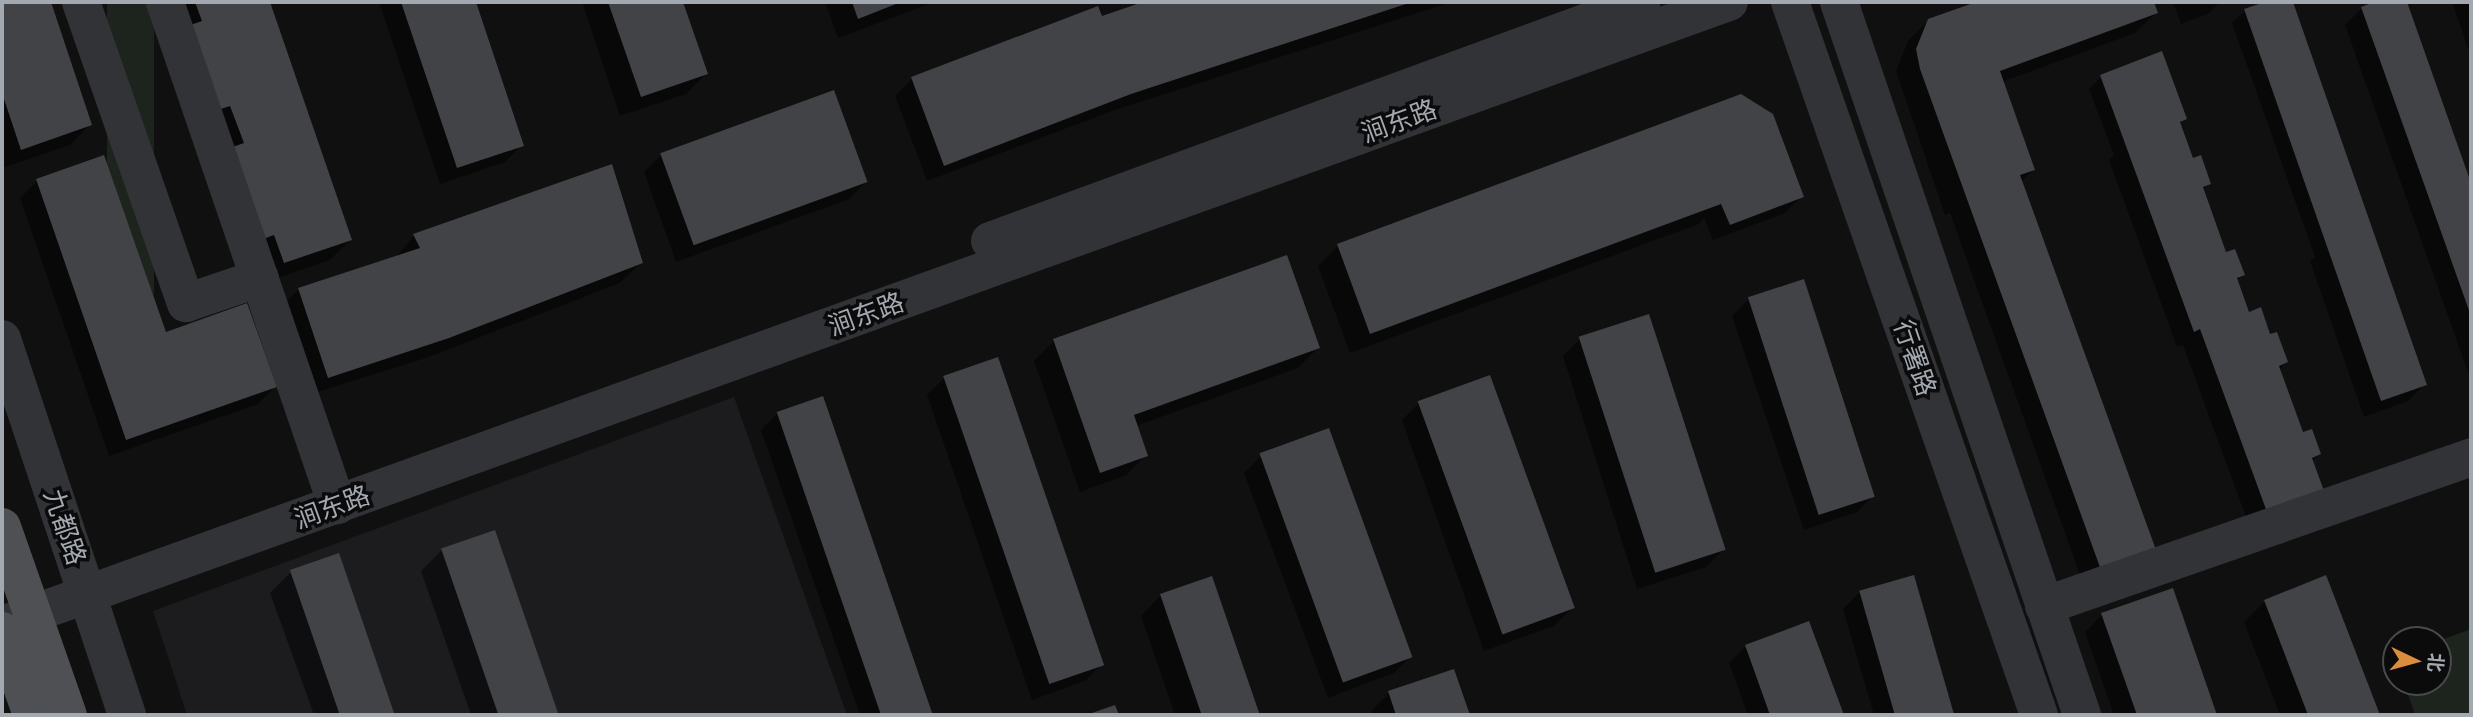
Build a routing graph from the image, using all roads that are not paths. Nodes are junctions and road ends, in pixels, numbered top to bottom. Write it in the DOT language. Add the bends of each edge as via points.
graph roads {
  1 [pos="81,2"];
  2 [pos="166,2"];
  3 [pos="1642,2"];
  4 [pos="1729,2"];
  5 [pos="1790,2"];
  6 [pos="1839,2"];
  7 [pos="260,278"];
  8 [pos="2,339"];
  9 [pos="2471,457"];
  10 [pos="333,494"];
  11 [pos="2,527"];
  12 [pos="84,582"];
  13 [pos="2,600"];
  14 [pos="2044,606"];
  15 [pos="2,625"];
  16 [pos="2,631"];
  17 [pos="32,715"];
  18 [pos="68,715"];
  19 [pos="127,715"];
  20 [pos="2039,715"];
  21 [pos="2082,715"];
  1 -- 7 [label="street" via="186,303"];
  2 -- 7 [label="street"];
  3 -- 10 [label="street, 涧东路"];
  4 -- 10 [label="street, 涧东路"];
  5 -- 20 [label="street, 行署路"];
  6 -- 14 [label="street, 行署路"];
  7 -- 10 [label="street"];
  8 -- 12 [label="street, 九都路"];
  9 -- 14 [label="street"];
  10 -- 12 [label="street, 涧东路"];
  11 -- 18 [label="main road, bridge"];
  12 -- 13 [label="street, 涧东路"];
  12 -- 15 [label="street, 涧东路"];
  12 -- 19 [label="street, 九都路"];
  14 -- 21 [label="street, 行署路"];
  16 -- 17 [label="main road"];
}
